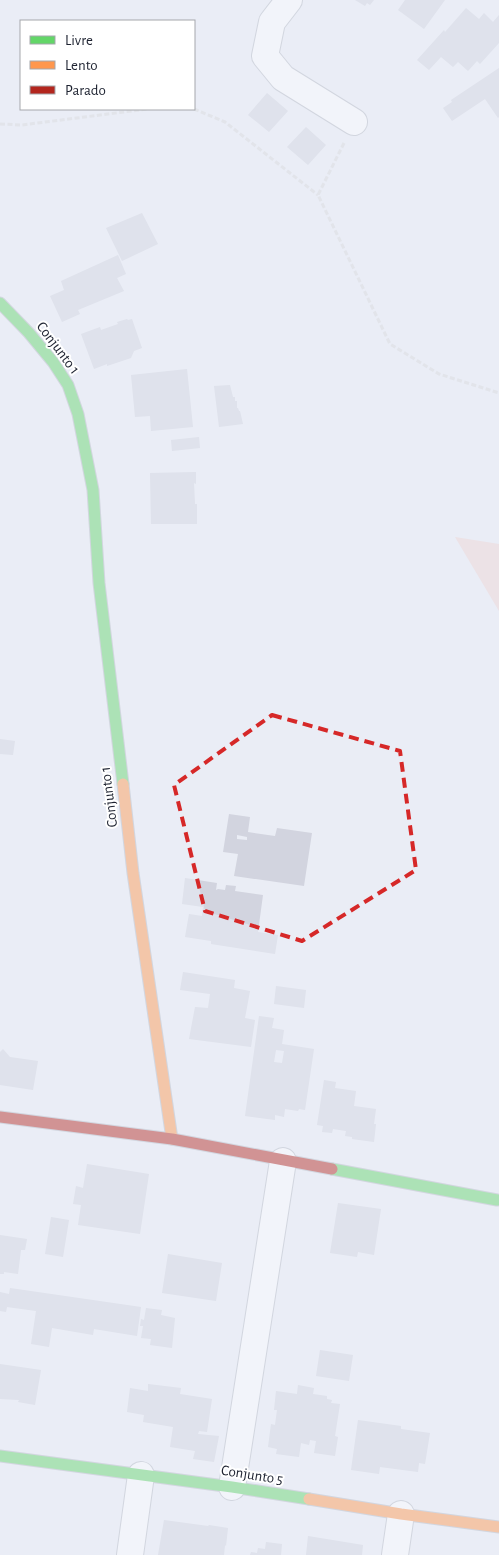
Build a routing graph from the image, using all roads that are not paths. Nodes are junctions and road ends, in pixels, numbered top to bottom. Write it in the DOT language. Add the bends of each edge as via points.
graph roads {
  1 [pos="289,0"];
  2 [pos="354,122"];
  3 [pos="0,304"];
  4 [pos="0,1117"];
  5 [pos="172,1139"];
  6 [pos="283,1161"];
  7 [pos="497,1200"];
  8 [pos="0,1456"];
  9 [pos="141,1475"];
  10 [pos="232,1487"];
  11 [pos="401,1514"];
  12 [pos="499,1527"];
  13 [pos="130,1555"];
  14 [pos="395,1555"];
  1 -- 2 [label="street" via="272,22 265,56 283,78"];
  3 -- 5 [label="street, Conjunto 1" via="52,362 68,385 78,414 93,490 99,583 133,873"];
  4 -- 5 [label="street"];
  5 -- 6 [label="street"];
  6 -- 7 [label="street"];
  6 -- 10 [label="street"];
  8 -- 9 [label="street, Conjunto 5"];
  9 -- 10 [label="street, Conjunto 5"];
  9 -- 13 [label="street"];
  10 -- 11 [label="street, Conjunto 5"];
  11 -- 12 [label="street, Conjunto 5"];
  11 -- 14 [label="street"];
}
